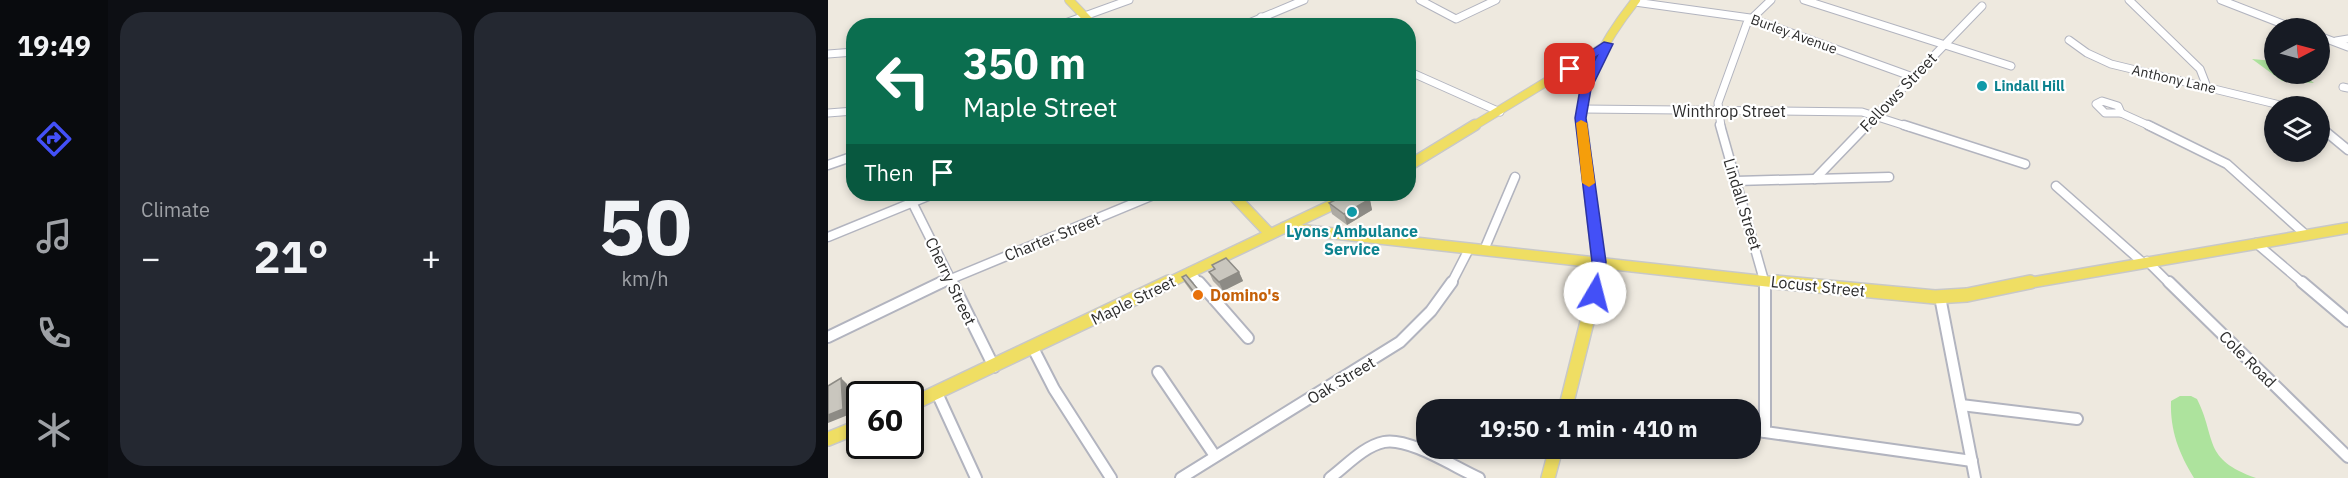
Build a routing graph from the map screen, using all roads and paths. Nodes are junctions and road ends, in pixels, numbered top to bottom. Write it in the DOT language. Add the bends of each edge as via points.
graph roads {
  1 [pos="1069,0"];
  2 [pos="1129,0"];
  3 [pos="1304,0"];
  4 [pos="1420,0"];
  5 [pos="1496,0"];
  6 [pos="1771,0"];
  7 [pos="1804,0"];
  8 [pos="2128,0"];
  9 [pos="2221,0"];
  10 [pos="1636,1"];
  11 [pos="1982,6"];
  12 [pos="1084,16"];
  13 [pos="1261,17"];
  14 [pos="1079,18"];
  15 [pos="1750,18"];
  16 [pos="2267,18"];
  17 [pos="2330,39"];
  18 [pos="2348,39"];
  19 [pos="2069,40"];
  20 [pos="2336,41"];
  21 [pos="1608,44"];
  22 [pos="1944,44"];
  23 [pos="2348,47"];
  24 [pos="846,53"];
  25 [pos="828,54"];
  26 [pos="2011,66"];
  27 [pos="1570,69"];
  28 [pos="1416,75"];
  29 [pos="1591,76"];
  30 [pos="1913,77"];
  31 [pos="2207,87"];
  32 [pos="2264,101"];
  33 [pos="1582,109"];
  34 [pos="1718,111"];
  35 [pos="846,112"];
  36 [pos="1500,112"];
  37 [pos="828,113"];
  38 [pos="2121,113"];
  39 [pos="1877,115"];
  40 [pos="2330,135"];
  41 [pos="2348,150"];
  42 [pos="846,159"];
  43 [pos="1416,161"];
  44 [pos="2025,164"];
  45 [pos="828,165"];
  46 [pos="1515,177"];
  47 [pos="1889,177"];
  48 [pos="1815,179"];
  49 [pos="1736,181"];
  50 [pos="2055,186"];
  51 [pos="904,201"];
  52 [pos="911,201"];
  53 [pos="1139,201"];
  54 [pos="1239,201"];
  55 [pos="1340,201"];
  56 [pos="1284,228"];
  57 [pos="2347,229"];
  58 [pos="1270,234"];
  59 [pos="2306,235"];
  60 [pos="828,237"];
  61 [pos="2256,243"];
  62 [pos="1469,249"];
  63 [pos="1484,250"];
  64 [pos="2145,261"];
  65 [pos="1599,262"];
  66 [pos="1190,272"];
  67 [pos="949,279"];
  68 [pos="1766,280"];
  69 [pos="1940,297"];
  70 [pos="2348,321"];
  71 [pos="828,337"];
  72 [pos="1248,338"];
  73 [pos="1033,348"];
  74 [pos="994,367"];
  75 [pos="1158,372"];
  76 [pos="937,393"];
  77 [pos="924,399"];
  78 [pos="1568,399"];
  79 [pos="1961,405"];
  80 [pos="2077,419"];
  81 [pos="1761,431"];
  82 [pos="846,432"];
  83 [pos="1765,432"];
  84 [pos="828,439"];
  85 [pos="1215,456"];
  86 [pos="2348,457"];
  87 [pos="1553,459"];
  88 [pos="1972,461"];
  89 [pos="976,478"];
  90 [pos="1111,478"];
  91 [pos="1181,478"];
  92 [pos="1330,478"];
  93 [pos="1479,478"];
  94 [pos="1548,478"];
  95 [pos="1975,478"];
  1 -- 12 [label="main road"];
  2 -- 12 [label="street"];
  3 -- 13 [label="street"];
  4 -- 5 [label="street" via="1456,19"];
  6 -- 15 [label="street, Lindall Street"];
  7 -- 22 [label="street"];
  8 -- 31 [label="street" via="2200,69"];
  9 -- 16 [label="street"];
  10 -- 15 [label="street, Burley Avenue"];
  10 -- 21 [label="main road"];
  11 -- 22 [label="street, Fellows Street"];
  12 -- 14 [label="street"];
  15 -- 30 [label="street, Burley Avenue"];
  15 -- 34 [label="street, Lindall Street" via="1730,65"];
  17 -- 20 [label="street"];
  18 -- 20 [label="street"];
  19 -- 31 [label="street, Anthony Lane" via="2103,60"];
  20 -- 23 [label="street"];
  21 -- 27 [label="main road"];
  21 -- 29 [label="main road"];
  22 -- 26 [label="street"];
  22 -- 30 [label="street, Fellows Street"];
  24 -- 25 [label="street"];
  27 -- 29 [label="main road"];
  27 -- 36 [label="main road"];
  28 -- 36 [label="street"];
  29 -- 33 [label="main road"];
  30 -- 39 [label="street, Fellows Street"];
  31 -- 32 [label="street, Anthony Lane"];
  33 -- 34 [label="street, Winthrop Street"];
  33 -- 65 [label="main road"];
  34 -- 39 [label="street, Winthrop Street" via="1845,111"];
  34 -- 49 [label="street, Lindall Street"];
  35 -- 37 [label="street"];
  36 -- 43 [label="main road"];
  38 -- 59 [label="street" via="2227,164"];
  39 -- 44 [label="street, Winthrop Street"];
  39 -- 48 [label="street, Fellows Street"];
  40 -- 41 [label="street"];
  42 -- 45 [label="street"];
  46 -- 63 [label="street"];
  47 -- 48 [label="street"];
  48 -- 49 [label="street"];
  49 -- 68 [label="street, Lindall Street"];
  50 -- 64 [label="street, Cole Road"];
  51 -- 60 [label="street"];
  52 -- 67 [label="street, Cherry Street"];
  53 -- 67 [label="street, Charter Street"];
  54 -- 58 [label="main road"];
  55 -- 56 [label="main road, Maple Street"];
  56 -- 58 [label="main road, Maple Street"];
  56 -- 62 [label="main road, Locust Street"];
  57 -- 59 [label="main road, Locust Street"];
  58 -- 66 [label="main road, Maple Street"];
  59 -- 61 [label="main road, Locust Street"];
  61 -- 64 [label="main road, Locust Street"];
  61 -- 70 [label="street"];
  62 -- 63 [label="main road, Locust Street"];
  62 -- 85 [label="street, Oak Street" via="1448,289 1400,342"];
  63 -- 65 [label="main road, Locust Street"];
  64 -- 69 [label="main road, Locust Street"];
  64 -- 86 [label="street, Cole Road"];
  65 -- 68 [label="main road, Locust Street"];
  65 -- 78 [label="main road"];
  66 -- 72 [label="street"];
  66 -- 73 [label="main road, Maple Street"];
  67 -- 71 [label="street, Charter Street"];
  67 -- 74 [label="street, Cherry Street"];
  68 -- 69 [label="main road, Locust Street"];
  68 -- 83 [label="street, Lindall Street"];
  69 -- 79 [label="street"];
  73 -- 74 [label="main road, Maple Street"];
  73 -- 90 [label="street" via="1054,389"];
  74 -- 76 [label="main road, Maple Street"];
  75 -- 85 [label="street"];
  76 -- 77 [label="main road, Maple Street"];
  76 -- 89 [label="street"];
  79 -- 80 [label="street"];
  79 -- 88 [label="street"];
  81 -- 83 [label="street"];
  82 -- 84 [label="main road"];
  83 -- 88 [label="street"];
  85 -- 91 [label="street, Oak Street"];
  87 -- 94 [label="main road"];
  88 -- 95 [label="street"];
  92 -- 93 [label="street" via="1375,446 1389,441 1405,444"];
}
